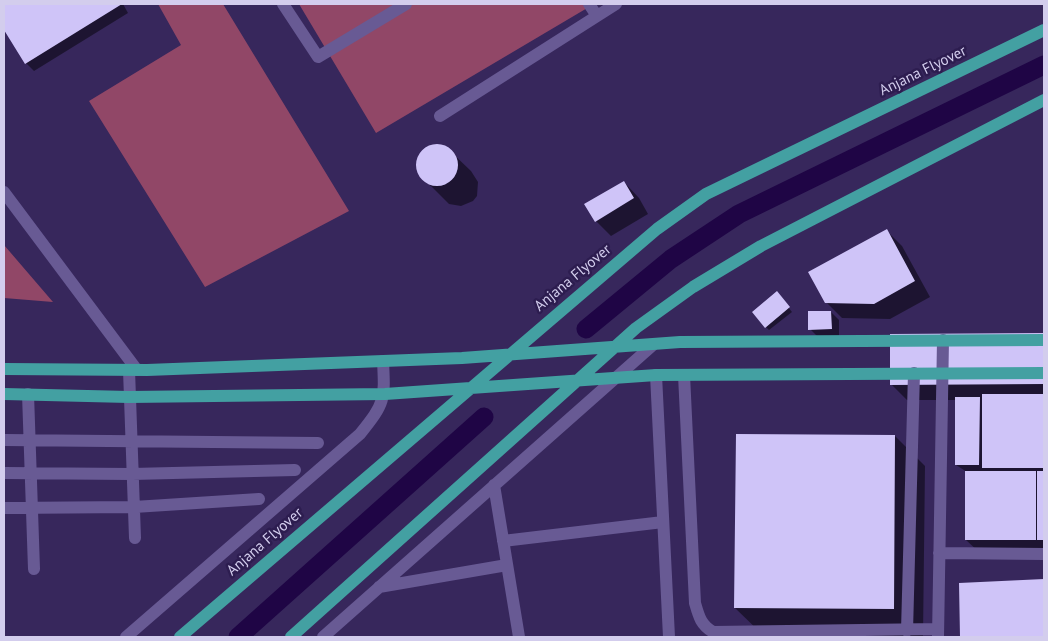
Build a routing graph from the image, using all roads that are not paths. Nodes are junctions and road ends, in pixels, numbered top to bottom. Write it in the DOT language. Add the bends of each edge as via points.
graph roads {
  1 [pos="283,4"];
  2 [pos="406,4"];
  3 [pos="589,4"];
  4 [pos="616,4"];
  5 [pos="597,16"];
  6 [pos="1044,30"];
  7 [pos="1044,100"];
  8 [pos="440,116"];
  9 [pos="4,192"];
  10 [pos="943,340"];
  11 [pos="1044,340"];
  12 [pos="654,344"];
  13 [pos="383,361"];
  14 [pos="4,369"];
  15 [pos="133,370"];
  16 [pos="914,373"];
  17 [pos="942,373"];
  18 [pos="1044,374"];
  19 [pos="656,375"];
  20 [pos="684,375"];
  21 [pos="617,378"];
  22 [pos="4,394"];
  23 [pos="28,394"];
  24 [pos="385,394"];
  25 [pos="129,397"];
  26 [pos="4,440"];
  27 [pos="30,441"];
  28 [pos="131,441"];
  29 [pos="318,443"];
  30 [pos="296,470"];
  31 [pos="4,473"];
  32 [pos="31,473"];
  33 [pos="132,474"];
  34 [pos="494,485"];
  35 [pos="259,499"];
  36 [pos="134,507"];
  37 [pos="4,508"];
  38 [pos="32,508"];
  39 [pos="663,522"];
  40 [pos="135,538"];
  41 [pos="503,541"];
  42 [pos="939,554"];
  43 [pos="1044,554"];
  44 [pos="507,565"];
  45 [pos="34,570"];
  46 [pos="379,587"];
  47 [pos="907,631"];
  48 [pos="938,633"];
  49 [pos="756,634"];
  50 [pos="126,637"];
  51 [pos="180,637"];
  52 [pos="291,637"];
  53 [pos="323,637"];
  54 [pos="518,637"];
  55 [pos="669,637"];
  1 -- 2 [label="street" via="318,57"];
  3 -- 5 [label="street"];
  4 -- 5 [label="street"];
  5 -- 8 [label="street"];
  6 -- 51 [label="main road, Anjana Flyover" via="706,194 606,270"];
  7 -- 52 [label="main road" via="761,246 693,287 636,328"];
  9 -- 15 [label="street"];
  10 -- 11 [label="main road"];
  10 -- 12 [label="main road"];
  10 -- 17 [label="street"];
  12 -- 13 [label="main road"];
  12 -- 21 [label="street"];
  13 -- 15 [label="main road"];
  13 -- 24 [label="street"];
  14 -- 15 [label="main road"];
  15 -- 25 [label="street"];
  16 -- 17 [label="main road"];
  16 -- 20 [label="main road"];
  16 -- 47 [label="street"];
  17 -- 18 [label="main road"];
  17 -- 42 [label="street"];
  19 -- 20 [label="main road"];
  19 -- 21 [label="main road"];
  19 -- 39 [label="street"];
  20 -- 49 [label="street" via="699,619 705,628 713,632"];
  21 -- 24 [label="main road"];
  21 -- 34 [label="street"];
  22 -- 23 [label="main road"];
  23 -- 25 [label="main road"];
  23 -- 27 [label="street"];
  24 -- 25 [label="main road"];
  24 -- 50 [label="street" via="377,413 360,434"];
  25 -- 28 [label="street"];
  26 -- 27 [label="street"];
  27 -- 28 [label="street"];
  27 -- 32 [label="street"];
  28 -- 29 [label="street"];
  28 -- 33 [label="street"];
  30 -- 33 [label="street"];
  31 -- 32 [label="street"];
  32 -- 33 [label="street"];
  32 -- 38 [label="street"];
  33 -- 36 [label="street"];
  34 -- 41 [label="street"];
  34 -- 46 [label="street"];
  35 -- 36 [label="street"];
  36 -- 38 [label="street"];
  36 -- 40 [label="street"];
  37 -- 38 [label="street"];
  38 -- 45 [label="street"];
  39 -- 41 [label="street"];
  39 -- 55 [label="street"];
  41 -- 44 [label="street"];
  42 -- 43 [label="street"];
  42 -- 48 [label="street"];
  44 -- 46 [label="street"];
  44 -- 54 [label="street"];
  46 -- 53 [label="street"];
  47 -- 48 [label="street"];
  47 -- 49 [label="street"];
}
